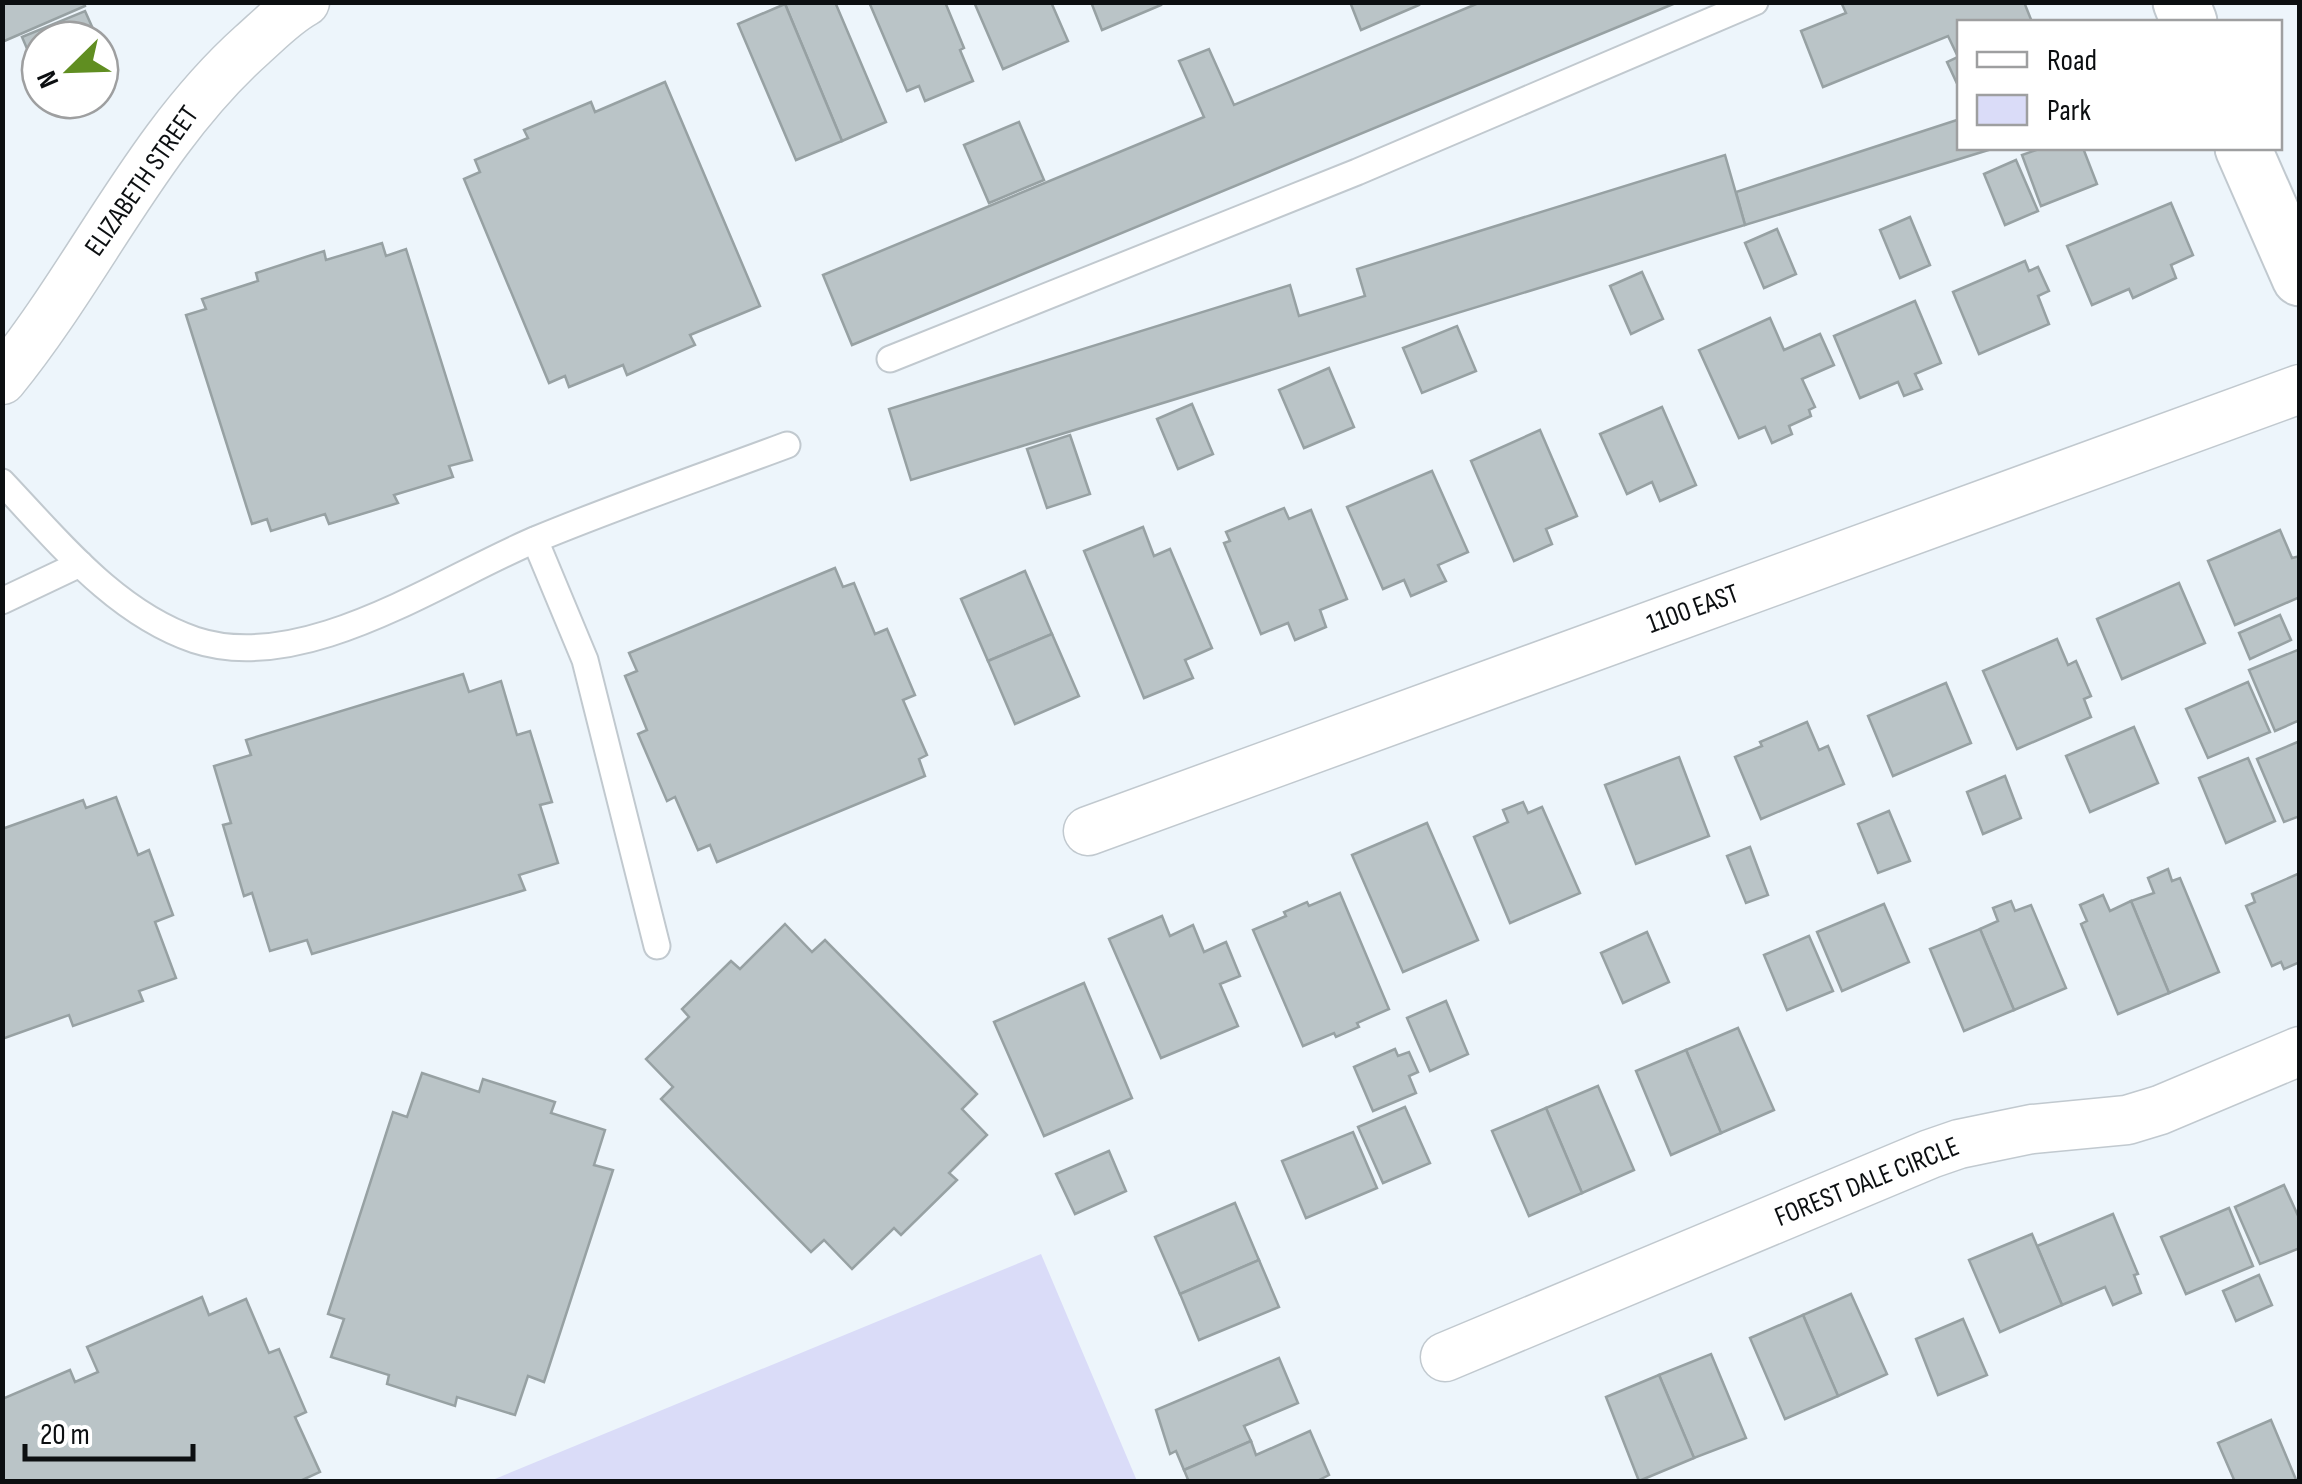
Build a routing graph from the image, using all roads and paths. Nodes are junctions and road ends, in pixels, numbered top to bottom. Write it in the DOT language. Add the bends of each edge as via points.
graph roads {
  1 [pos="1755,2"];
  2 [pos="295,5"];
  3 [pos="2244,150"];
  4 [pos="2300,278"];
  5 [pos="890,359"];
  6 [pos="2,380"];
  7 [pos="2300,389"];
  8 [pos="787,445"];
  9 [pos="2,482"];
  10 [pos="535,540"];
  11 [pos="80,564"];
  12 [pos="2,601"];
  13 [pos="1088,832"];
  14 [pos="657,946"];
  15 [pos="2300,1051"];
  16 [pos="1446,1357"];
  1 -- 5 [label="lane" via="1357,172"];
  2 -- 6 [label="street, ELIZABETH STREET" via="179,120"];
  3 -- 4 [label="street"];
  7 -- 13 [label="street, 1100 EAST"];
  8 -- 10 [label="lane"];
  9 -- 11 [label="lane"];
  10 -- 11 [label="lane" via="375,618 284,643 234,647 161,626"];
  10 -- 14 [label="lane" via="585,660"];
  11 -- 12 [label="lane"];
  15 -- 16 [label="street, FOREST DALE CIRCLE" via="2128,1120 2032,1129 1930,1154"];
}
